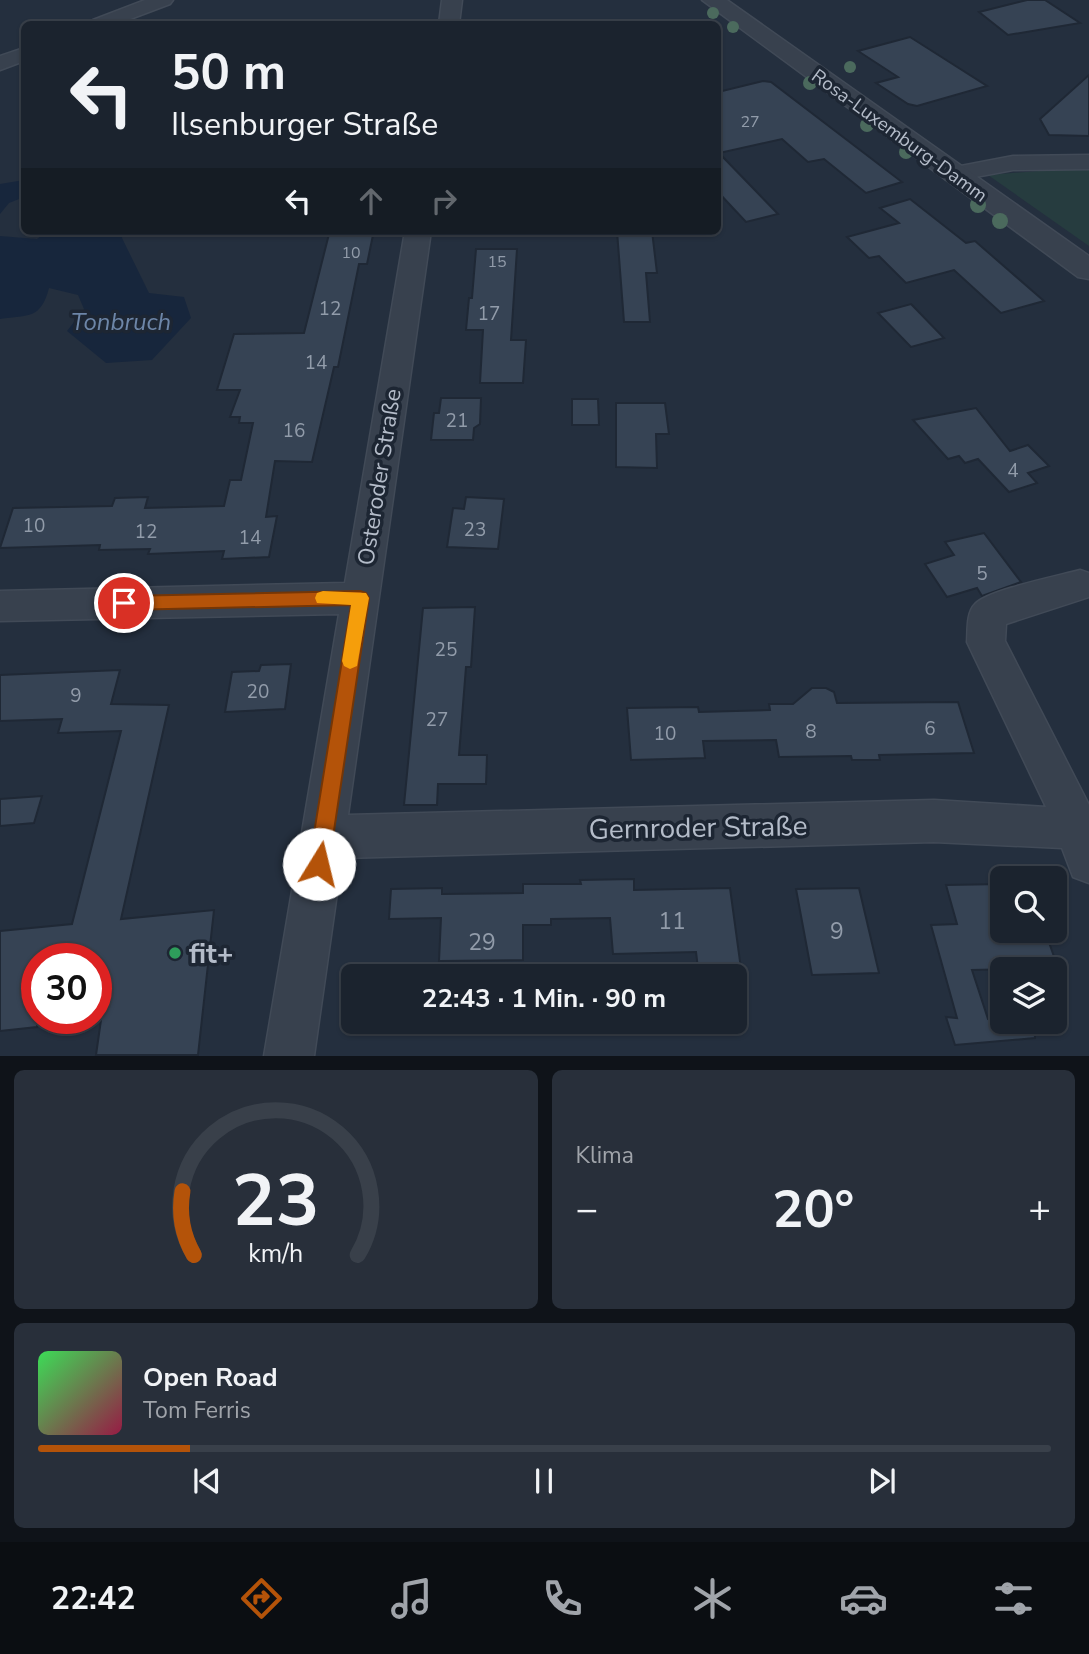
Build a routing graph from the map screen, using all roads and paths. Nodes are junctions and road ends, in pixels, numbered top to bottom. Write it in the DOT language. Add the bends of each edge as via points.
graph roads {
  1 [pos="163,0"];
  2 [pos="452,0"];
  3 [pos="713,0"];
  4 [pos="108,21"];
  5 [pos="449,21"];
  6 [pos="21,55"];
  7 [pos="0,64"];
  8 [pos="1089,162"];
  9 [pos="954,174"];
  10 [pos="417,235"];
  11 [pos="1089,270"];
  12 [pos="1080,585"];
  13 [pos="360,598"];
  14 [pos="0,606"];
  15 [pos="323,837"];
  16 [pos="1081,843"];
  17 [pos="289,1055"];
  1 -- 4 [label="street"];
  2 -- 5 [label="street"];
  3 -- 9 [label="street, Rosa-Luxemburg-Damm"];
  6 -- 7 [label="street"];
  8 -- 9 [label="street" via="1013,163"];
  9 -- 11 [label="street, Rosa-Luxemburg-Damm"];
  10 -- 13 [label="street, Osteroder Straße"];
  12 -- 16 [label="street, Gernroder Straße" via="988,615 986,642 1066,801"];
  13 -- 14 [label="street"];
  13 -- 15 [label="street, Osteroder Straße"];
  15 -- 16 [label="street, Gernroder Straße" via="934,821 1050,828"];
  15 -- 17 [label="street, Osteroder Straße"];
}
